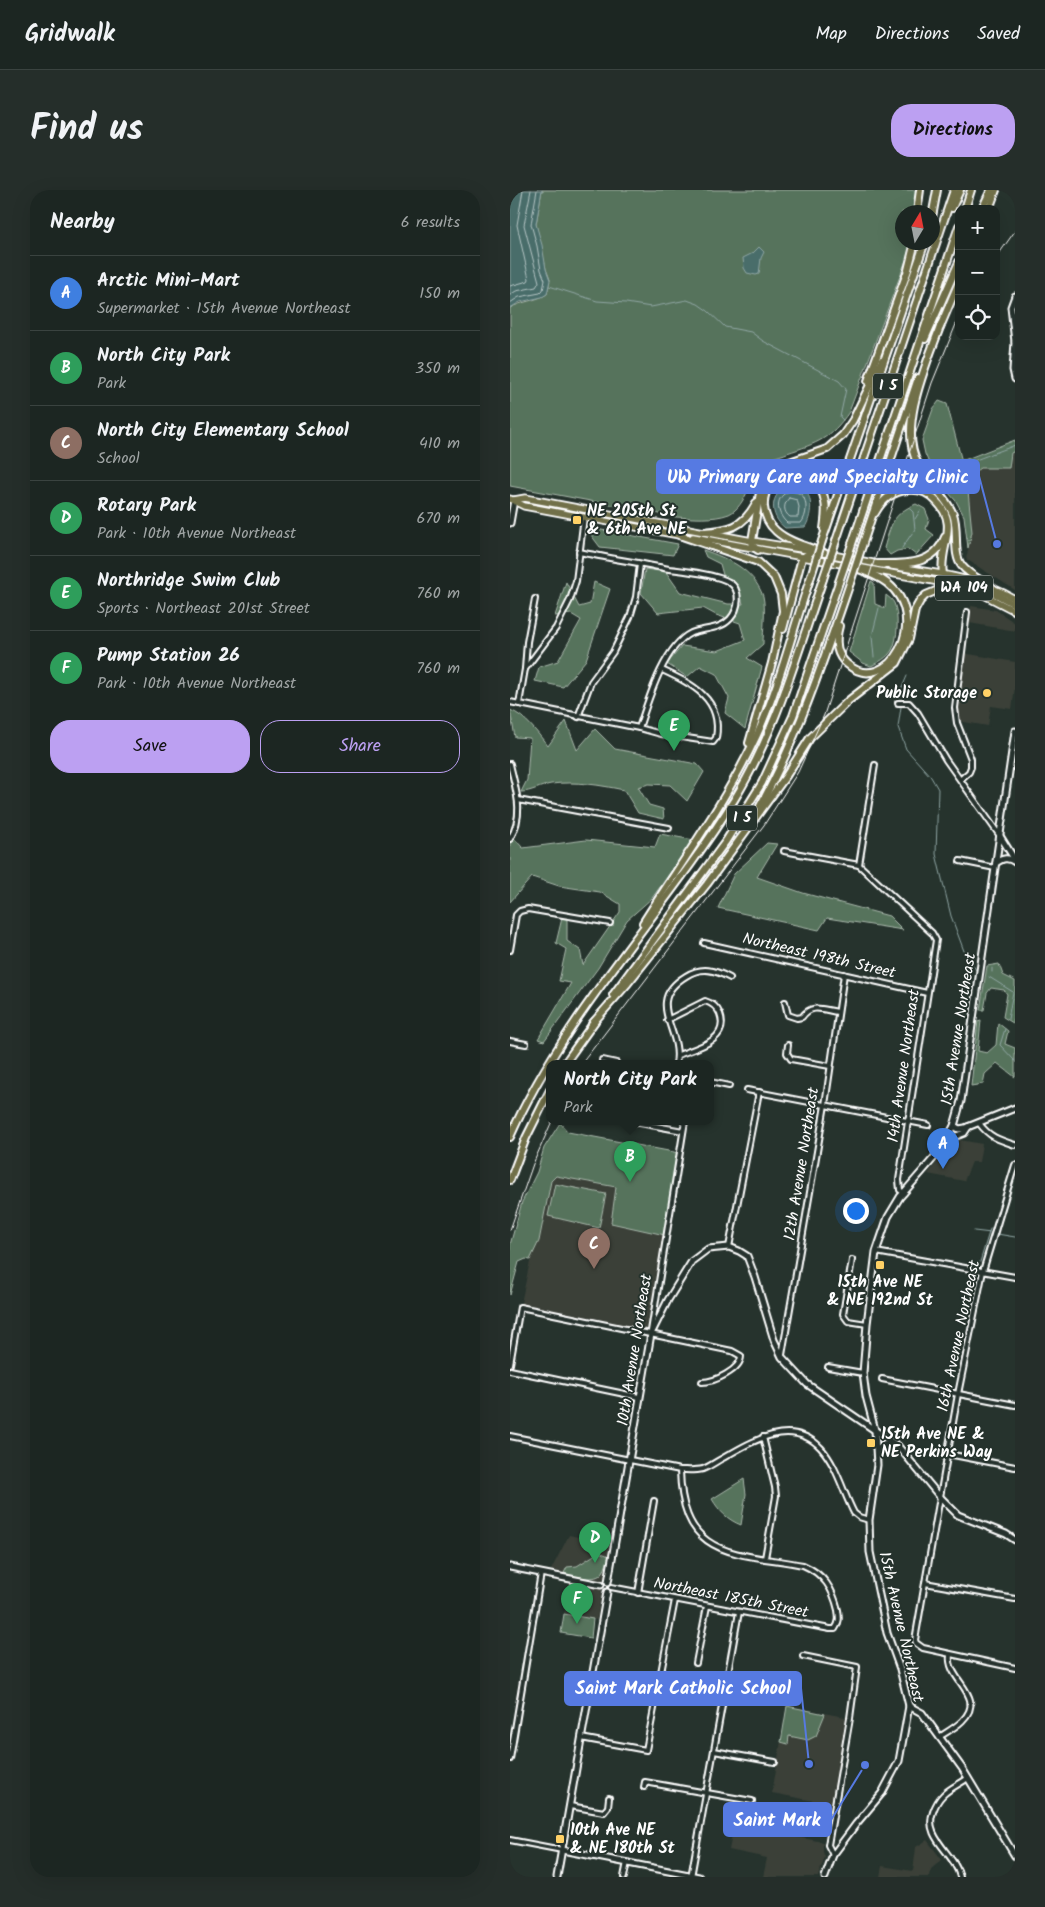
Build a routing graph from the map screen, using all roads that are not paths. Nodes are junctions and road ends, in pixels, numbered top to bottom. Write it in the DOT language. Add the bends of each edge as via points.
graph roads {
  1 [pos="920,190"];
  2 [pos="937,190"];
  3 [pos="954,190"];
  4 [pos="960,190"];
  5 [pos="971,190"];
  6 [pos="991,190"];
  7 [pos="996,190"];
  8 [pos="918,205"];
  9 [pos="934,205"];
  10 [pos="966,205"];
  11 [pos="984,205"];
  12 [pos="990,205"];
  13 [pos="941,232"];
  14 [pos="955,238"];
  15 [pos="913,250"];
  16 [pos="922,250"];
  17 [pos="955,271"];
  18 [pos="955,291"];
  19 [pos="1015,296"];
  20 [pos="941,324"];
  21 [pos="894,334"];
  22 [pos="1015,342"];
  23 [pos="909,377"];
  24 [pos="1015,379"];
  25 [pos="853,420"];
  26 [pos="759,495"];
  27 [pos="512,500"];
  28 [pos="565,506"];
  29 [pos="596,511"];
  30 [pos="946,516"];
  31 [pos="584,517"];
  32 [pos="510,523"];
  33 [pos="867,530"];
  34 [pos="703,532"];
  35 [pos="679,535"];
  36 [pos="752,541"];
  37 [pos="822,541"];
  38 [pos="758,550"];
  39 [pos="813,551"];
  40 [pos="579,552"];
  41 [pos="824,553"];
  42 [pos="802,558"];
  43 [pos="640,564"];
  44 [pos="879,564"];
  45 [pos="856,568"];
  46 [pos="942,574"];
  47 [pos="916,578"];
  48 [pos="957,582"];
  49 [pos="849,587"];
  50 [pos="993,588"];
  51 [pos="976,592"];
  52 [pos="535,599"];
  53 [pos="1015,599"];
  54 [pos="1012,606"];
  55 [pos="967,612"];
  56 [pos="1015,613"];
  57 [pos="772,663"];
  58 [pos="525,669"];
  59 [pos="662,670"];
  60 [pos="510,702"];
  61 [pos="898,703"];
  62 [pos="519,704"];
  63 [pos="578,717"];
  64 [pos="640,728"];
  65 [pos="1015,730"];
  66 [pos="510,764"];
  67 [pos="875,765"];
  68 [pos="740,768"];
  69 [pos="961,780"];
  70 [pos="518,800"];
  71 [pos="748,826"];
  72 [pos="669,828"];
  73 [pos="1000,836"];
  74 [pos="510,839"];
  75 [pos="784,851"];
  76 [pos="960,861"];
  77 [pos="1015,861"];
  78 [pos="859,865"];
  79 [pos="996,866"];
  80 [pos="610,923"];
  81 [pos="704,943"];
  82 [pos="510,950"];
  83 [pos="624,954"];
  84 [pos="844,974"];
  85 [pos="730,978"];
  86 [pos="927,993"];
  87 [pos="785,1002"];
  88 [pos="838,1012"];
  89 [pos="668,1020"];
  90 [pos="592,1024"];
  91 [pos="510,1041"];
  92 [pos="526,1044"];
  93 [pos="788,1045"];
  94 [pos="678,1055"];
  95 [pos="551,1060"];
  96 [pos="567,1060"];
  97 [pos="677,1060"];
  98 [pos="830,1066"];
  99 [pos="546,1068"];
  100 [pos="714,1083"];
  101 [pos="729,1086"];
  102 [pos="746,1090"];
  103 [pos="759,1092"];
  104 [pos="546,1098"];
  105 [pos="825,1105"];
  106 [pos="1015,1108"];
  107 [pos="909,1121"];
  108 [pos="979,1123"];
  109 [pos="651,1125"];
  110 [pos="684,1125"];
  111 [pos="928,1125"];
  112 [pos="954,1126"];
  113 [pos="968,1127"];
  114 [pos="683,1131"];
  115 [pos="510,1137"];
  116 [pos="946,1140"];
  117 [pos="1015,1145"];
  118 [pos="1015,1165"];
  119 [pos="510,1180"];
  120 [pos="904,1193"];
  121 [pos="729,1248"];
  122 [pos="876,1252"];
  123 [pos="852,1260"];
  124 [pos="983,1271"];
  125 [pos="1015,1277"];
  126 [pos="867,1324"];
  127 [pos="651,1334"];
  128 [pos="782,1357"];
  129 [pos="510,1364"];
  130 [pos="828,1367"];
  131 [pos="510,1370"];
  132 [pos="863,1373"];
  133 [pos="882,1379"];
  134 [pos="702,1382"];
  135 [pos="958,1394"];
  136 [pos="639,1397"];
  137 [pos="1015,1405"];
  138 [pos="875,1430"];
  139 [pos="510,1436"];
  140 [pos="763,1437"];
  141 [pos="893,1443"];
  142 [pos="876,1451"];
  143 [pos="948,1454"];
  144 [pos="629,1460"];
  145 [pos="1015,1467"];
  146 [pos="680,1470"];
  147 [pos="940,1497"];
  148 [pos="654,1501"];
  149 [pos="869,1520"];
  150 [pos="1015,1540"];
  151 [pos="765,1558"];
  152 [pos="510,1567"];
  153 [pos="541,1573"];
  154 [pos="925,1583"];
  155 [pos="601,1584"];
  156 [pos="608,1587"];
  157 [pos="638,1593"];
  158 [pos="675,1600"];
  159 [pos="1015,1600"];
  160 [pos="707,1606"];
  161 [pos="739,1612"];
  162 [pos="950,1655"];
  163 [pos="803,1656"];
  164 [pos="696,1662"];
  165 [pos="1015,1668"];
  166 [pos="726,1689"];
  167 [pos="782,1699"];
  168 [pos="908,1706"];
  169 [pos="940,1737"];
  170 [pos="582,1738"];
  171 [pos="714,1751"];
  172 [pos="510,1759"];
  173 [pos="776,1762"];
  174 [pos="968,1778"];
  175 [pos="645,1785"];
  176 [pos="706,1793"];
  177 [pos="609,1798"];
  178 [pos="752,1801"];
  179 [pos="570,1806"];
  180 [pos="510,1840"];
  181 [pos="562,1850"];
  182 [pos="833,1855"];
  183 [pos="1015,1856"];
  184 [pos="627,1862"];
  185 [pos="691,1876"];
  186 [pos="558,1877"];
  187 [pos="624,1877"];
  188 [pos="699,1877"];
  189 [pos="825,1877"];
  190 [pos="960,1877"];
  1 -- 8 [label="highway"];
  2 -- 9 [label="highway"];
  3 -- 13 [label="highway, I 5"];
  4 -- 13 [label="highway"];
  5 -- 10 [label="highway"];
  6 -- 11 [label="highway"];
  7 -- 12 [label="highway"];
  13 -- 83 [label="highway, I 5, bridge" via="780,704 748,774 715,828"];
  14 -- 23 [label="highway, I 5"];
  15 -- 25 [label="highway"];
  16 -- 21 [label="highway"];
  17 -- 23 [label="highway"];
  18 -- 20 [label="highway"];
  19 -- 22 [label="main road" via="1011,307"];
  20 -- 33 [label="highway" via="917,381"];
  20 -- 50 [label="highway" via="917,396 911,444 917,464 954,516 959,562"];
  21 -- 25 [label="highway"];
  21 -- 37 [label="highway"];
  22 -- 24 [label="main road"];
  23 -- 90 [label="highway, I 5, bridge" via="793,716 773,762 726,841"];
  25 -- 26 [label="highway" via="843,435 826,449 772,470"];
  26 -- 34 [label="highway" via="748,517 738,526"];
  26 -- 36 [label="highway"];
  27 -- 28 [label="main road, WA 104" via="525,498"];
  27 -- 31 [label="main road, WA 104" via="524,506"];
  27 -- 32 [label="main road"];
  28 -- 29 [label="main road, WA 104"];
  28 -- 31 [label="main road"];
  29 -- 31 [label="main road"];
  29 -- 34 [label="main road, WA 104"];
  30 -- 33 [label="highway" via="939,503 927,494 903,491 881,504"];
  30 -- 44 [label="highway" via="943,541 931,556 914,563"];
  30 -- 46 [label="highway" via="948,530"];
  31 -- 35 [label="main road, WA 104"];
  31 -- 40 [label="street"];
  33 -- 49 [label="highway, bridge"];
  34 -- 36 [label="main road, WA 104"];
  35 -- 38 [label="main road, WA 104"];
  35 -- 57 [label="highway" via="751,559 774,577 783,605"];
  36 -- 38 [label="highway"];
  36 -- 39 [label="main road, WA 104"];
  37 -- 41 [label="highway" via="826,507 819,486 798,474 774,481 765,498 764,510 769,523 782,535"];
  37 -- 68 [label="highway, bridge" via="766,712"];
  38 -- 42 [label="main road, WA 104"];
  39 -- 41 [label="main road, WA 104"];
  39 -- 42 [label="highway"];
  40 -- 43 [label="street"];
  40 -- 58 [label="street" via="576,581 564,616"];
  41 -- 44 [label="main road, WA 104"];
  42 -- 45 [label="main road, WA 104"];
  42 -- 57 [label="highway"];
  43 -- 59 [label="street" via="702,574 730,583 737,593 734,614 725,624 682,639 672,649"];
  43 -- 63 [label="street" via="630,617 613,652 591,682"];
  44 -- 46 [label="main road, WA 104"];
  45 -- 47 [label="main road, WA 104"];
  45 -- 49 [label="highway" via="891,587 902,601 906,613 902,646 879,670 855,670 844,662 838,651 836,636"];
  46 -- 48 [label="highway"];
  46 -- 50 [label="main road, WA 104"];
  47 -- 48 [label="main road"];
  47 -- 51 [label="main road, WA 104"];
  48 -- 54 [label="main road" via="992,593"];
  49 -- 71 [label="highway" via="793,740"];
  50 -- 53 [label="main road, WA 104"];
  51 -- 54 [label="main road, WA 104"];
  51 -- 71 [label="highway" via="938,590 923,598 916,608 909,639 897,663 848,701 816,732"];
  52 -- 58 [label="street"];
  54 -- 56 [label="main road, WA 104"];
  55 -- 69 [label="street" via="955,708 972,767"];
  57 -- 68 [label="highway"];
  58 -- 62 [label="street"];
  59 -- 64 [label="street" via="653,685"];
  59 -- 64 [label="street" via="687,682 707,699 714,710 716,738 713,742 668,736"];
  60 -- 62 [label="street"];
  61 -- 69 [label="street" via="909,703 918,712"];
  62 -- 63 [label="street"];
  63 -- 64 [label="street"];
  65 -- 73 [label="main road, 15th Avenue Northeast"];
  66 -- 70 [label="street"];
  67 -- 78 [label="street"];
  68 -- 83 [label="highway" via="710,823"];
  69 -- 73 [label="street"];
  70 -- 72 [label="street"];
  70 -- 74 [label="street" via="517,827"];
  71 -- 90 [label="highway" via="708,884"];
  73 -- 77 [label="main road"];
  73 -- 79 [label="main road, 15th Avenue Northeast"];
  75 -- 78 [label="street"];
  76 -- 79 [label="street"];
  77 -- 79 [label="main road" via="1005,858"];
  78 -- 86 [label="street, 14th Avenue Northeast" via="936,940"];
  79 -- 112 [label="main road, 15th Avenue Northeast" via="963,1092"];
  80 -- 82 [label="street" via="520,910 516,915"];
  81 -- 84 [label="street, Northeast 198th Street"];
  83 -- 95 [label="highway, I 5"];
  84 -- 86 [label="street, Northeast 198th Street"];
  84 -- 88 [label="street, 12th Avenue Northeast"];
  85 -- 89 [label="street" via="703,970 681,979 666,996"];
  86 -- 107 [label="street, 14th Avenue Northeast"];
  87 -- 88 [label="street" via="788,1015 797,1018 812,1008"];
  88 -- 98 [label="street, 12th Avenue Northeast"];
  89 -- 94 [label="street"];
  89 -- 94 [label="street" via="705,1001 719,1012 722,1027 716,1038"];
  90 -- 96 [label="highway, I 5"];
  91 -- 92 [label="street"];
  93 -- 98 [label="street" via="791,1059"];
  94 -- 97 [label="street"];
  98 -- 105 [label="street, 12th Avenue Northeast"];
  99 -- 115 [label="highway, I 5"];
  100 -- 101 [label="street"];
  102 -- 103 [label="street"];
  103 -- 105 [label="street"];
  103 -- 121 [label="street"];
  104 -- 119 [label="highway"];
  105 -- 107 [label="street"];
  105 -- 128 [label="street, 12th Avenue Northeast"];
  106 -- 108 [label="main road"];
  107 -- 111 [label="street"];
  107 -- 120 [label="street, 14th Avenue Northeast" via="899,1180 900,1190"];
  108 -- 113 [label="main road"];
  108 -- 117 [label="street" via="992,1137"];
  109 -- 114 [label="street"];
  110 -- 114 [label="street, 10th Avenue Northeast"];
  112 -- 113 [label="main road"];
  112 -- 116 [label="main road, 15th Avenue Northeast"];
  113 -- 116 [label="main road" via="964,1133"];
  114 -- 127 [label="street, 10th Avenue Northeast"];
  116 -- 120 [label="main road, 15th Avenue Northeast"];
  118 -- 124 [label="street, 16th Avenue Northeast"];
  120 -- 122 [label="main road, 15th Avenue Northeast" via="888,1217"];
  121 -- 127 [label="main road" via="708,1249 692,1261"];
  121 -- 128 [label="main road" via="747,1256"];
  122 -- 124 [label="street"];
  122 -- 126 [label="main road, 15th Avenue Northeast"];
  123 -- 126 [label="street" via="843,1314 848,1321"];
  124 -- 125 [label="street"];
  124 -- 135 [label="street, 16th Avenue Northeast"];
  126 -- 132 [label="main road, 15th Avenue Northeast"];
  127 -- 129 [label="street" via="520,1307"];
  127 -- 134 [label="street" via="732,1351 741,1356 735,1368 709,1382"];
  127 -- 136 [label="main road, 10th Avenue Northeast"];
  128 -- 138 [label="main road" via="807,1384"];
  130 -- 132 [label="street"];
  131 -- 136 [label="street"];
  132 -- 138 [label="main road, 15th Avenue Northeast"];
  133 -- 135 [label="street"];
  135 -- 137 [label="street"];
  135 -- 143 [label="street, 16th Avenue Northeast"];
  136 -- 144 [label="main road, 10th Avenue Northeast"];
  138 -- 141 [label="main road"];
  138 -- 142 [label="main road, 15th Avenue Northeast"];
  139 -- 144 [label="street"];
  140 -- 146 [label="street" via="704,1469"];
  140 -- 149 [label="street" via="786,1433 814,1442 830,1460 854,1513"];
  140 -- 151 [label="street" via="776,1496"];
  141 -- 142 [label="main road" via="885,1443"];
  141 -- 147 [label="main road"];
  142 -- 149 [label="main road, 15th Avenue Northeast"];
  143 -- 145 [label="street"];
  143 -- 147 [label="street, 16th Avenue Northeast"];
  144 -- 146 [label="street"];
  144 -- 156 [label="main road, 10th Avenue Northeast"];
  146 -- 151 [label="street" via="684,1506 696,1532 725,1550"];
  147 -- 150 [label="main road" via="958,1515"];
  147 -- 154 [label="street, 16th Avenue Northeast"];
  148 -- 157 [label="street"];
  149 -- 168 [label="main road, 15th Avenue Northeast" via="870,1552 878,1593"];
  151 -- 161 [label="street, Northeast 185th Street" via="814,1570 832,1589 839,1624 830,1629"];
  152 -- 153 [label="main road"];
  153 -- 155 [label="main road"];
  153 -- 172 [label="street"];
  154 -- 159 [label="street"];
  154 -- 162 [label="street, 16th Avenue Northeast" via="916,1643"];
  155 -- 156 [label="main road" via="604,1582"];
  155 -- 156 [label="main road" via="601,1590"];
  156 -- 157 [label="street, Northeast 185th Street"];
  156 -- 170 [label="main road, 10th Avenue Northeast"];
  157 -- 158 [label="street, Northeast 185th Street"];
  158 -- 160 [label="street, Northeast 185th Street"];
  158 -- 170 [label="street" via="646,1750"];
  160 -- 161 [label="street, Northeast 185th Street"];
  160 -- 164 [label="street"];
  161 -- 166 [label="street"];
  162 -- 165 [label="street"];
  162 -- 169 [label="street" via="949,1664 968,1693 970,1707 962,1721"];
  163 -- 182 [label="street" via="857,1667 828,1846"];
  166 -- 167 [label="street"];
  166 -- 171 [label="street"];
  168 -- 169 [label="main road" via="922,1713"];
  168 -- 182 [label="main road, 15th Avenue Northeast" via="899,1761 882,1793"];
  169 -- 174 [label="main road"];
  170 -- 179 [label="main road, 10th Avenue Northeast"];
  171 -- 173 [label="street"];
  171 -- 176 [label="street"];
  174 -- 183 [label="main road"];
  174 -- 190 [label="street" via="940,1798 930,1824"];
  175 -- 176 [label="street"];
  176 -- 178 [label="street"];
  176 -- 185 [label="street"];
  177 -- 179 [label="street" via="604,1812"];
  179 -- 181 [label="main road, 10th Avenue Northeast"];
  180 -- 181 [label="street"];
  181 -- 184 [label="main road"];
  181 -- 186 [label="main road, 10th Avenue Northeast"];
  182 -- 189 [label="main road, 15th Avenue Northeast"];
  184 -- 185 [label="main road"];
  184 -- 187 [label="street"];
  185 -- 188 [label="main road"];
}
